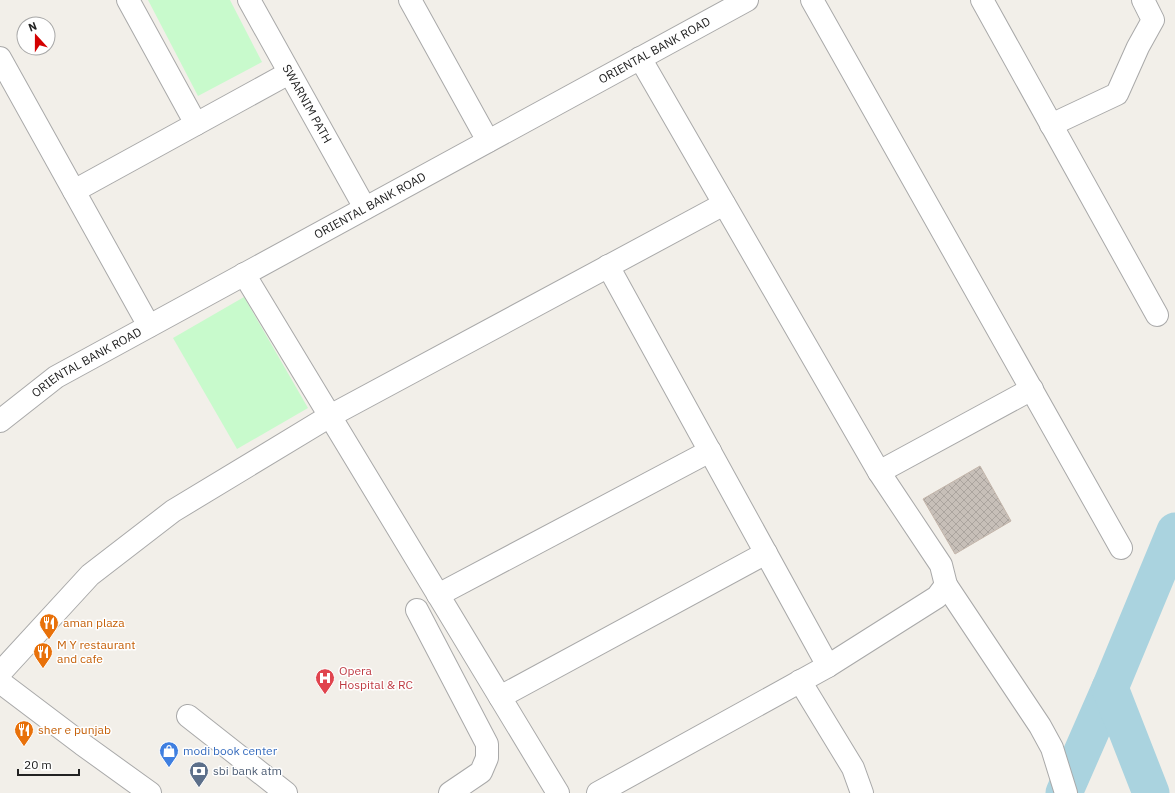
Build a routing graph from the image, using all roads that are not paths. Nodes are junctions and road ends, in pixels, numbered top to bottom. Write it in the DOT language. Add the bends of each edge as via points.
graph roads {
  1 [pos="128,0"];
  2 [pos="249,0"];
  3 [pos="747,0"];
  4 [pos="812,0"];
  5 [pos="982,0"];
  6 [pos="1142,0"];
  7 [pos="417,2"];
  8 [pos="640,58"];
  9 [pos="3,72"];
  10 [pos="289,72"];
  11 [pos="196,124"];
  12 [pos="1051,125"];
  13 [pos="488,141"];
  14 [pos="74,191"];
  15 [pos="724,204"];
  16 [pos="365,208"];
  17 [pos="608,266"];
  18 [pos="244,274"];
  19 [pos="1157,315"];
  20 [pos="149,326"];
  21 [pos="1032,389"];
  22 [pos="330,416"];
  23 [pos="0,421"];
  24 [pos="710,451"];
  25 [pos="879,472"];
  26 [pos="1121,548"];
  27 [pos="766,552"];
  28 [pos="946,585"];
  29 [pos="438,595"];
  30 [pos="417,610"];
  31 [pos="828,666"];
  32 [pos="0,673"];
  33 [pos="800,681"];
  34 [pos="0,682"];
  35 [pos="500,697"];
  36 [pos="188,716"];
  37 [pos="150,793"];
  38 [pos="286,793"];
  39 [pos="450,793"];
  40 [pos="558,793"];
  41 [pos="598,793"];
  42 [pos="862,793"];
  43 [pos="1066,793"];
  1 -- 11 [label="street"];
  2 -- 10 [label="street, SWARNIM PATH"];
  3 -- 8 [label="street, ORIENTAL BANK ROAD"];
  4 -- 21 [label="street"];
  5 -- 12 [label="street"];
  6 -- 12 [label="street" via="1153,20 1117,94"];
  7 -- 13 [label="street"];
  8 -- 13 [label="street, ORIENTAL BANK ROAD"];
  8 -- 15 [label="street"];
  9 -- 14 [label="street"];
  10 -- 11 [label="street"];
  10 -- 16 [label="street, SWARNIM PATH"];
  11 -- 14 [label="street"];
  12 -- 19 [label="street"];
  13 -- 16 [label="street, ORIENTAL BANK ROAD"];
  14 -- 20 [label="street"];
  15 -- 17 [label="street"];
  15 -- 25 [label="street"];
  16 -- 18 [label="street, ORIENTAL BANK ROAD"];
  17 -- 22 [label="street"];
  17 -- 24 [label="street"];
  18 -- 20 [label="street, ORIENTAL BANK ROAD"];
  18 -- 22 [label="street"];
  20 -- 23 [label="street, ORIENTAL BANK ROAD" via="56,378"];
  21 -- 25 [label="street"];
  21 -- 26 [label="street"];
  22 -- 29 [label="street"];
  22 -- 32 [label="street" via="172,510 90,575"];
  24 -- 27 [label="street"];
  24 -- 29 [label="street"];
  25 -- 28 [label="street" via="941,565"];
  27 -- 31 [label="street"];
  27 -- 35 [label="street"];
  28 -- 31 [label="street" via="937,597"];
  28 -- 43 [label="street" via="1040,726 1052,748"];
  29 -- 35 [label="street"];
  30 -- 39 [label="street" via="487,744 487,758 481,772"];
  31 -- 33 [label="street"];
  33 -- 41 [label="street"];
  33 -- 42 [label="street" via="853,768"];
  34 -- 37 [label="street"];
  35 -- 40 [label="street"];
  36 -- 38 [label="street"];
}
